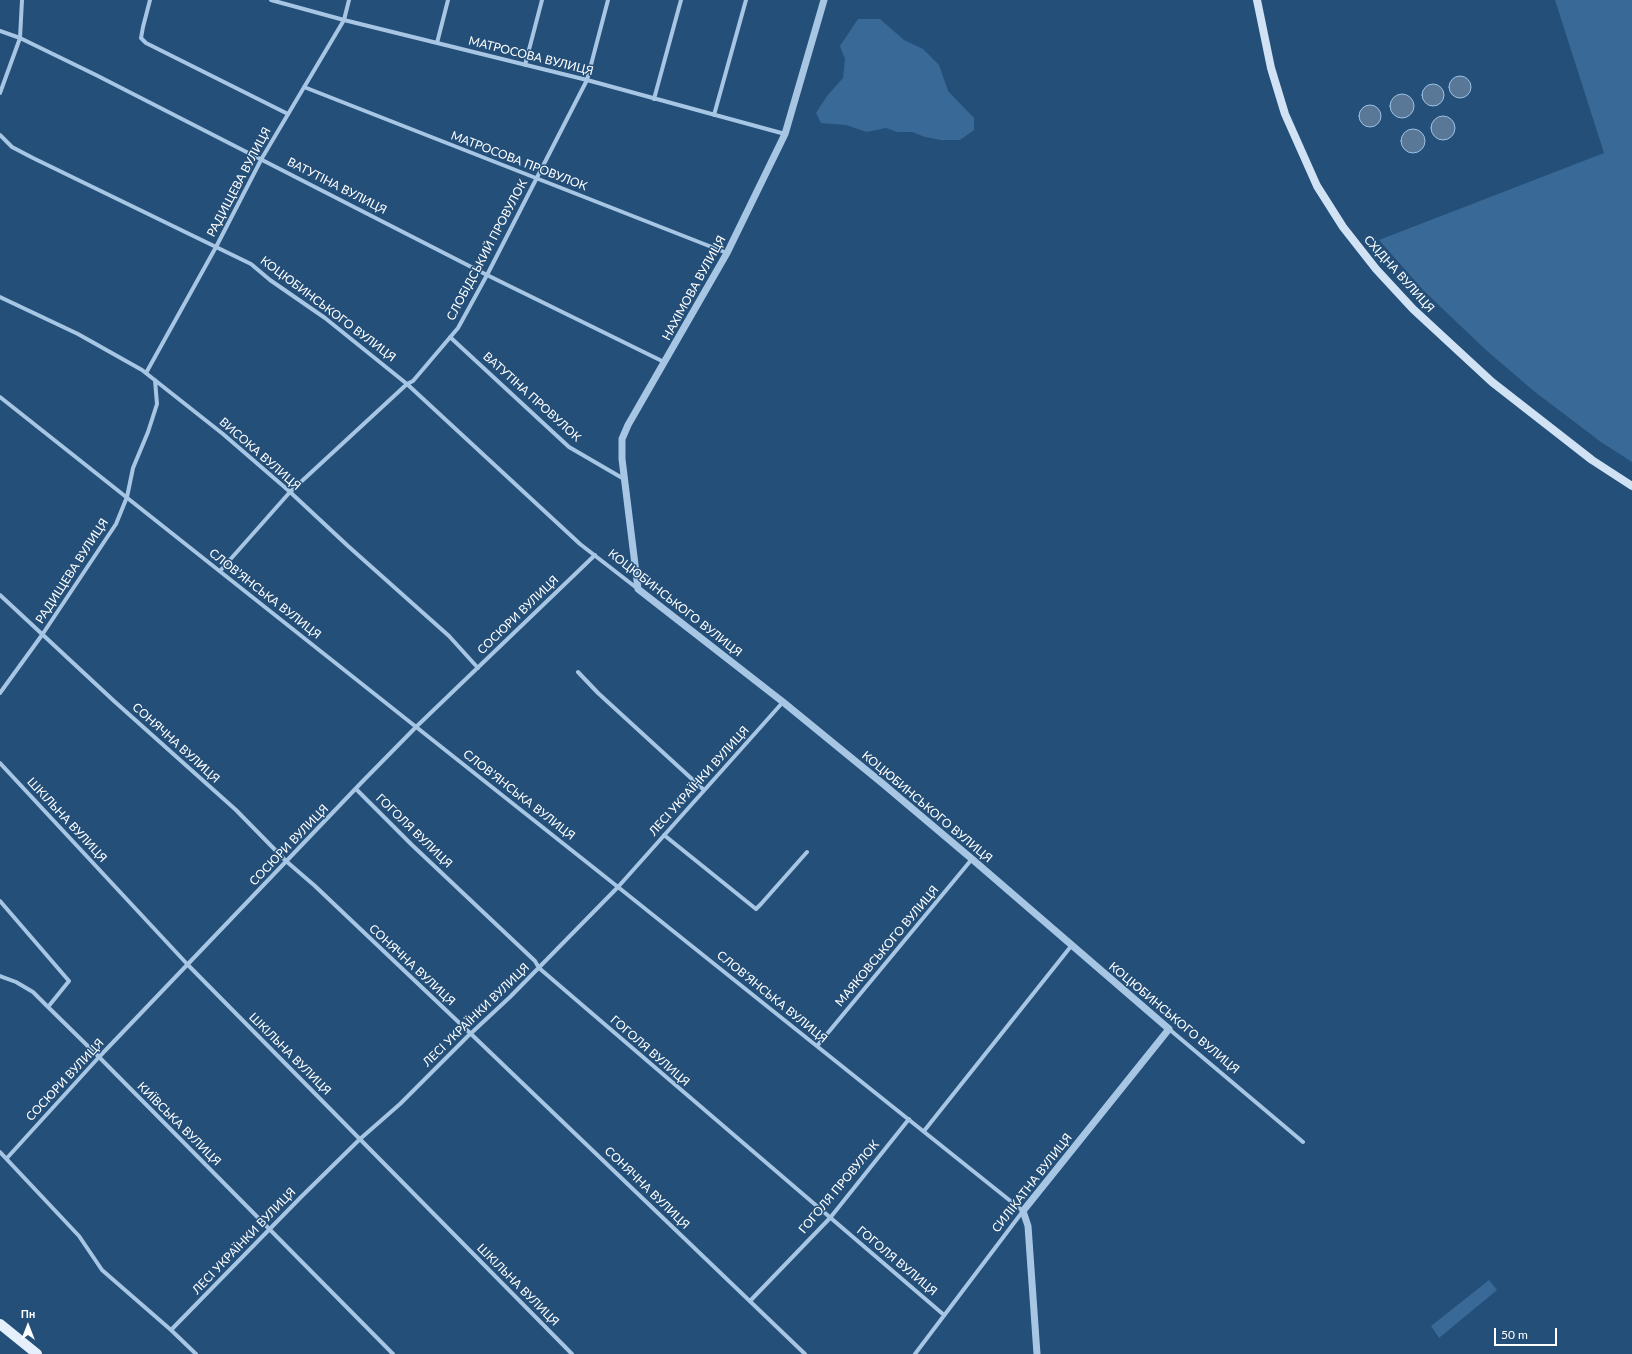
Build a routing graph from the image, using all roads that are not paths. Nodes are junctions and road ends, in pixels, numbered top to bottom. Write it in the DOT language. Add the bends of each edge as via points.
graph roads {
  1 [pos="22,0"];
  2 [pos="150,0"];
  3 [pos="271,0"];
  4 [pos="349,0"];
  5 [pos="448,0"];
  6 [pos="542,0"];
  7 [pos="608,0"];
  8 [pos="681,0"];
  9 [pos="746,0"];
  10 [pos="824,0"];
  11 [pos="1257,0"];
  12 [pos="344,20"];
  13 [pos="0,31"];
  14 [pos="20,38"];
  15 [pos="437,43"];
  16 [pos="525,65"];
  17 [pos="586,80"];
  18 [pos="304,87"];
  19 [pos="0,93"];
  20 [pos="654,99"];
  21 [pos="288,114"];
  22 [pos="714,115"];
  23 [pos="785,134"];
  24 [pos="0,135"];
  25 [pos="262,158"];
  26 [pos="536,178"];
  27 [pos="216,247"];
  28 [pos="727,254"];
  29 [pos="487,275"];
  30 [pos="0,297"];
  31 [pos="450,337"];
  32 [pos="664,362"];
  33 [pos="146,373"];
  34 [pos="155,380"];
  35 [pos="407,384"];
  36 [pos="0,397"];
  37 [pos="625,479"];
  38 [pos="1632,486"];
  39 [pos="290,492"];
  40 [pos="127,497"];
  41 [pos="595,555"];
  42 [pos="220,571"];
  43 [pos="638,589"];
  44 [pos="0,595"];
  45 [pos="42,635"];
  46 [pos="478,668"];
  47 [pos="578,672"];
  48 [pos="0,693"];
  49 [pos="783,702"];
  50 [pos="416,727"];
  51 [pos="0,763"];
  52 [pos="356,789"];
  53 [pos="704,790"];
  54 [pos="664,835"];
  55 [pos="807,852"];
  56 [pos="972,859"];
  57 [pos="286,862"];
  58 [pos="618,887"];
  59 [pos="0,902"];
  60 [pos="1072,945"];
  61 [pos="188,965"];
  62 [pos="538,968"];
  63 [pos="0,976"];
  64 [pos="48,1007"];
  65 [pos="1169,1029"];
  66 [pos="470,1033"];
  67 [pos="817,1046"];
  68 [pos="99,1057"];
  69 [pos="908,1119"];
  70 [pos="924,1131"];
  71 [pos="360,1139"];
  72 [pos="1303,1142"];
  73 [pos="0,1152"];
  74 [pos="7,1158"];
  75 [pos="1024,1211"];
  76 [pos="830,1218"];
  77 [pos="270,1229"];
  78 [pos="750,1301"];
  79 [pos="944,1315"];
  80 [pos="0,1324"];
  81 [pos="171,1330"];
  82 [pos="37,1354"];
  83 [pos="196,1354"];
  84 [pos="393,1354"];
  85 [pos="572,1354"];
  86 [pos="805,1354"];
  87 [pos="915,1354"];
  88 [pos="1037,1354"];
  1 -- 14 [label="street"];
  2 -- 21 [label="street" via="141,38 146,43"];
  3 -- 12 [label="street, МАТРОСОВА ВУЛИЦЯ"];
  4 -- 12 [label="street, РАДИЩЕВА ВУЛИЦЯ"];
  5 -- 15 [label="street"];
  6 -- 16 [label="street"];
  7 -- 17 [label="street, СЛОБІДСЬКИЙ ПРОВУЛОК"];
  8 -- 20 [label="street"];
  9 -- 22 [label="street"];
  10 -- 23 [label="street, НАХІМОВА ВУЛИЦЯ"];
  11 -- 38 [label="main road, СХІДНА ВУЛИЦЯ" via="1271,68 1285,114 1317,186 1343,227 1376,269 1413,309 1492,382 1592,460"];
  12 -- 15 [label="street, МАТРОСОВА ВУЛИЦЯ"];
  12 -- 18 [label="street, РАДИЩЕВА ВУЛИЦЯ"];
  13 -- 14 [label="street, ВАТУТІНА ВУЛИЦЯ"];
  14 -- 19 [label="street"];
  14 -- 25 [label="street, ВАТУТІНА ВУЛИЦЯ"];
  15 -- 16 [label="street, МАТРОСОВА ВУЛИЦЯ"];
  16 -- 17 [label="street, МАТРОСОВА ВУЛИЦЯ"];
  17 -- 20 [label="street, МАТРОСОВА ВУЛИЦЯ"];
  17 -- 26 [label="street, СЛОБІДСЬКИЙ ПРОВУЛОК"];
  18 -- 21 [label="street, РАДИЩЕВА ВУЛИЦЯ"];
  18 -- 26 [label="street, МАТРОСОВА ПРОВУЛОК"];
  20 -- 22 [label="street, МАТРОСОВА ВУЛИЦЯ"];
  21 -- 25 [label="street, РАДИЩЕВА ВУЛИЦЯ"];
  22 -- 23 [label="street, МАТРОСОВА ВУЛИЦЯ"];
  23 -- 28 [label="street, НАХІМОВА ВУЛИЦЯ"];
  24 -- 27 [label="street, КОЦЮБИНСЬКОГО ВУЛИЦЯ" via="12,147 32,158"];
  25 -- 27 [label="street, РАДИЩЕВА ВУЛИЦЯ"];
  25 -- 29 [label="street, ВАТУТІНА ВУЛИЦЯ"];
  26 -- 28 [label="street, МАТРОСОВА ПРОВУЛОК"];
  26 -- 29 [label="street, СЛОБІДСЬКИЙ ПРОВУЛОК"];
  27 -- 33 [label="street, РАДИЩЕВА ВУЛИЦЯ"];
  27 -- 35 [label="street, КОЦЮБИНСЬКОГО ВУЛИЦЯ" via="250,264 326,318"];
  28 -- 32 [label="street, НАХІМОВА ВУЛИЦЯ"];
  29 -- 31 [label="street, СЛОБІДСЬКИЙ ПРОВУЛОК" via="458,328"];
  29 -- 32 [label="street, ВАТУТІНА ВУЛИЦЯ"];
  30 -- 33 [label="street, ВИСОКА ВУЛИЦЯ" via="78,334"];
  31 -- 35 [label="street, СЛОБІДСЬКИЙ ПРОВУЛОК" via="413,381"];
  31 -- 37 [label="street, ВАТУТІНА ПРОВУЛОК" via="569,447"];
  32 -- 37 [label="street, НАХІМОВА ВУЛИЦЯ" via="622,439"];
  33 -- 34 [label="street, ВИСОКА ВУЛИЦЯ"];
  34 -- 39 [label="street, ВИСОКА ВУЛИЦЯ"];
  34 -- 40 [label="street, РАДИЩЕВА ВУЛИЦЯ" via="157,404 133,468"];
  35 -- 39 [label="street, СЛОБІДСЬКИЙ ПРОВУЛОК"];
  35 -- 41 [label="street, КОЦЮБИНСЬКОГО ВУЛИЦЯ"];
  36 -- 40 [label="street, СЛОВ’ЯНСЬКА ВУЛИЦЯ"];
  37 -- 43 [label="street, НАХІМОВА ВУЛИЦЯ"];
  39 -- 42 [label="street, СЛОБІДСЬКИЙ ПРОВУЛОК"];
  39 -- 46 [label="street, ВИСОКА ВУЛИЦЯ" via="449,636"];
  40 -- 42 [label="street, СЛОВ’ЯНСЬКА ВУЛИЦЯ"];
  40 -- 45 [label="street, РАДИЩЕВА ВУЛИЦЯ" via="116,524"];
  41 -- 43 [label="street, КОЦЮБИНСЬКОГО ВУЛИЦЯ"];
  41 -- 46 [label="street, СОСЮРИ ВУЛИЦЯ"];
  42 -- 50 [label="street, СЛОВ’ЯНСЬКА ВУЛИЦЯ"];
  43 -- 49 [label="street, КОЦЮБИНСЬКОГО ВУЛИЦЯ"];
  44 -- 45 [label="street, СОНЯЧНА ВУЛИЦЯ"];
  45 -- 48 [label="street, РАДИЩЕВА ВУЛИЦЯ"];
  45 -- 57 [label="street, СОНЯЧНА ВУЛИЦЯ" via="236,810"];
  46 -- 50 [label="street, СОСЮРИ ВУЛИЦЯ"];
  47 -- 53 [label="street"];
  49 -- 53 [label="street, ЛЕСІ УКРАЇНКИ ВУЛИЦЯ"];
  49 -- 56 [label="street, КОЦЮБИНСЬКОГО ВУЛИЦЯ"];
  50 -- 52 [label="street, СОСЮРИ ВУЛИЦЯ"];
  50 -- 58 [label="street, СЛОВ’ЯНСЬКА ВУЛИЦЯ"];
  51 -- 61 [label="street, ШКІЛЬНА ВУЛИЦЯ"];
  52 -- 57 [label="street, СОСЮРИ ВУЛИЦЯ"];
  52 -- 62 [label="street, ГОГОЛЯ ВУЛИЦЯ" via="535,961"];
  53 -- 54 [label="street, ЛЕСІ УКРАЇНКИ ВУЛИЦЯ"];
  54 -- 55 [label="street" via="756,909"];
  54 -- 58 [label="street, ЛЕСІ УКРАЇНКИ ВУЛИЦЯ"];
  56 -- 60 [label="street, КОЦЮБИНСЬКОГО ВУЛИЦЯ"];
  56 -- 67 [label="street, МАЯКОВСЬКОГО ВУЛИЦЯ"];
  57 -- 61 [label="street, СОСЮРИ ВУЛИЦЯ"];
  57 -- 66 [label="street, СОНЯЧНА ВУЛИЦЯ" via="315,886"];
  58 -- 62 [label="street, ЛЕСІ УКРАЇНКИ ВУЛИЦЯ"];
  58 -- 67 [label="street, СЛОВ’ЯНСЬКА ВУЛИЦЯ"];
  59 -- 64 [label="street" via="69,981"];
  60 -- 65 [label="street, КОЦЮБИНСЬКОГО ВУЛИЦЯ"];
  60 -- 70 [label="street"];
  61 -- 68 [label="street, СОСЮРИ ВУЛИЦЯ"];
  61 -- 71 [label="street, ШКІЛЬНА ВУЛИЦЯ"];
  62 -- 66 [label="street, ЛЕСІ УКРАЇНКИ ВУЛИЦЯ"];
  62 -- 76 [label="street, ГОГОЛЯ ВУЛИЦЯ"];
  63 -- 64 [label="street, КИЇВСЬКА ВУЛИЦЯ" via="32,992"];
  64 -- 68 [label="street, КИЇВСЬКА ВУЛИЦЯ"];
  65 -- 72 [label="street, КОЦЮБИНСЬКОГО ВУЛИЦЯ"];
  65 -- 75 [label="street, СИЛІКАТНА ВУЛИЦЯ"];
  66 -- 71 [label="street, ЛЕСІ УКРАЇНКИ ВУЛИЦЯ" via="400,1104"];
  66 -- 78 [label="street, СОНЯЧНА ВУЛИЦЯ"];
  67 -- 69 [label="street, СЛОВ’ЯНСЬКА ВУЛИЦЯ"];
  68 -- 74 [label="street, СОСЮРИ ВУЛИЦЯ"];
  68 -- 77 [label="street, КИЇВСЬКА ВУЛИЦЯ"];
  69 -- 70 [label="street, СЛОВ’ЯНСЬКА ВУЛИЦЯ"];
  69 -- 76 [label="street, ГОГОЛЯ ПРОВУЛОК"];
  70 -- 75 [label="street, СЛОВ’ЯНСЬКА ВУЛИЦЯ"];
  71 -- 77 [label="street, ЛЕСІ УКРАЇНКИ ВУЛИЦЯ"];
  71 -- 85 [label="street, ШКІЛЬНА ВУЛИЦЯ"];
  73 -- 74 [label="street"];
  74 -- 81 [label="street" via="79,1236 102,1270"];
  75 -- 79 [label="street, СИЛІКАТНА ВУЛИЦЯ"];
  75 -- 88 [label="street"];
  76 -- 78 [label="street, ГОГОЛЯ ПРОВУЛОК"];
  76 -- 79 [label="street, ГОГОЛЯ ВУЛИЦЯ"];
  77 -- 81 [label="street, ЛЕСІ УКРАЇНКИ ВУЛИЦЯ"];
  77 -- 84 [label="street, КИЇВСЬКА ВУЛИЦЯ"];
  78 -- 86 [label="street, СОНЯЧНА ВУЛИЦЯ"];
  79 -- 87 [label="street, СИЛІКАТНА ВУЛИЦЯ"];
  80 -- 82 [label="main road"];
  81 -- 83 [label="street"];
}
